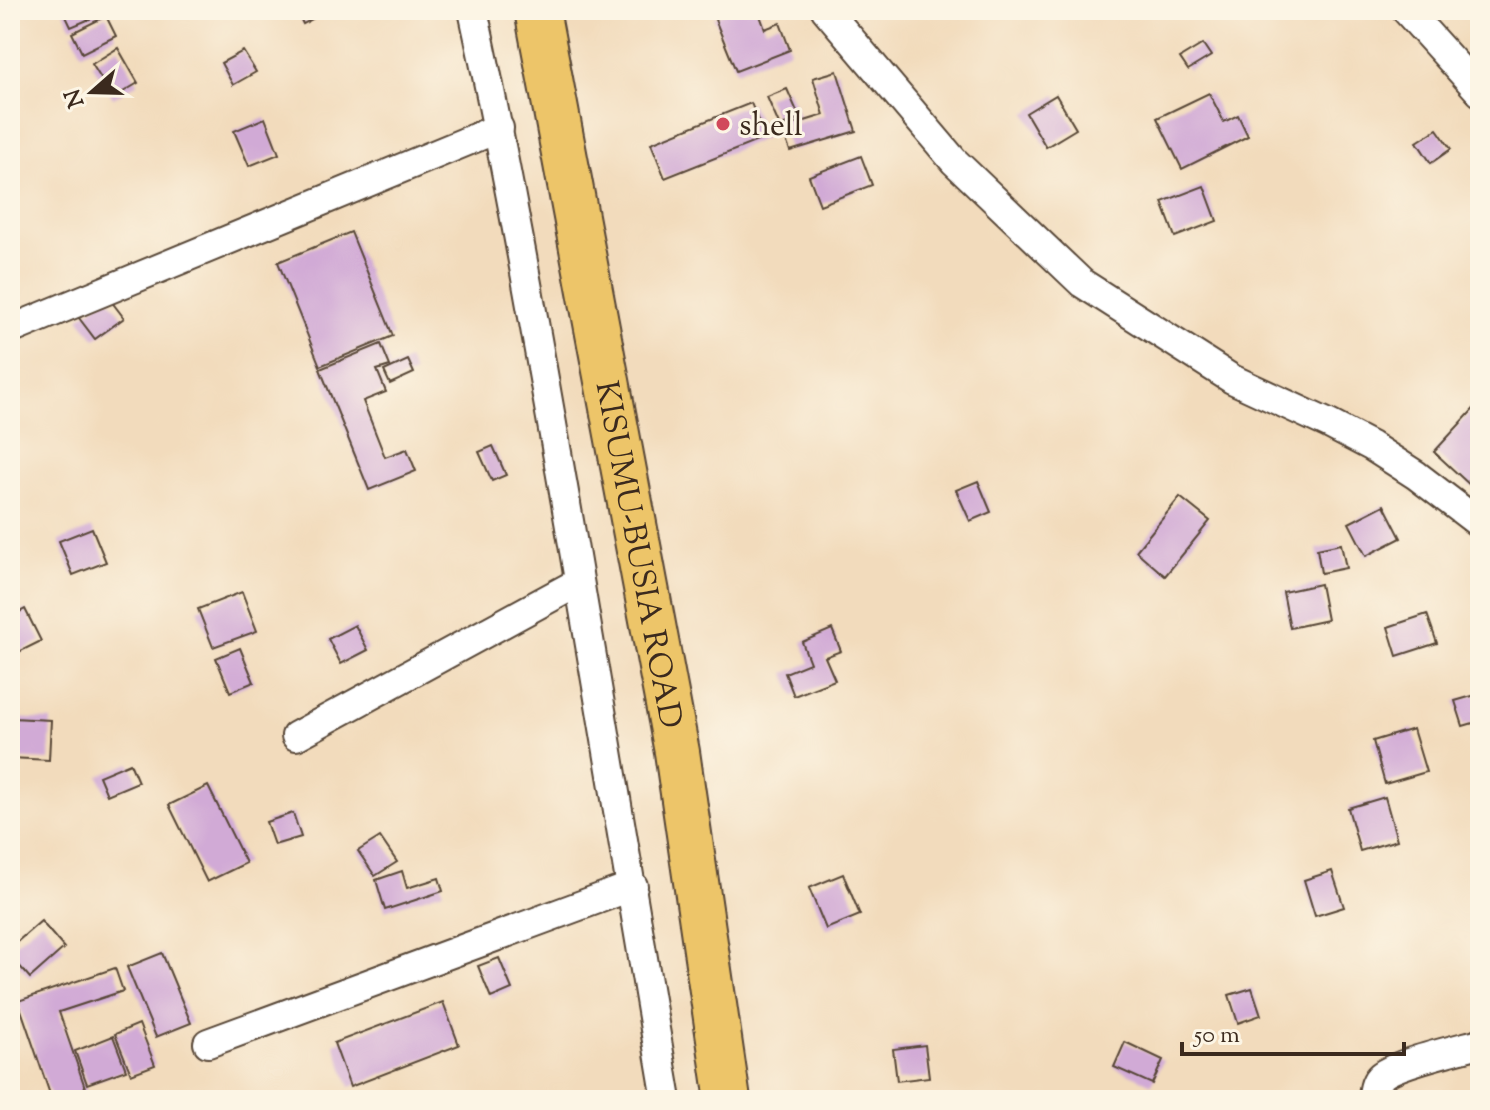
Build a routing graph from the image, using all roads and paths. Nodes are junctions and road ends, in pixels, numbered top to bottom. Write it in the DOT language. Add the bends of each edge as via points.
graph roads {
  1 [pos="473,10"];
  2 [pos="537,10"];
  3 [pos="826,10"];
  4 [pos="1406,10"];
  5 [pos="1480,92"];
  6 [pos="499,128"];
  7 [pos="10,330"];
  8 [pos="1480,524"];
  9 [pos="579,582"];
  10 [pos="296,736"];
  11 [pos="633,886"];
  12 [pos="208,1043"];
  13 [pos="1480,1043"];
  14 [pos="667,1100"];
  15 [pos="728,1100"];
  16 [pos="1373,1100"];
  1 -- 6 [label="street"];
  2 -- 15 [label="highway, KISUMU-BUSIA ROAD" via="677,752"];
  3 -- 8 [label="street" via="954,161 1082,283 1232,379 1371,446"];
  4 -- 5 [label="street"];
  6 -- 7 [label="street"];
  6 -- 9 [label="street"];
  9 -- 10 [label="street"];
  9 -- 11 [label="street"];
  11 -- 12 [label="street"];
  11 -- 14 [label="street"];
  13 -- 16 [label="street" via="1383,1074"];
}
